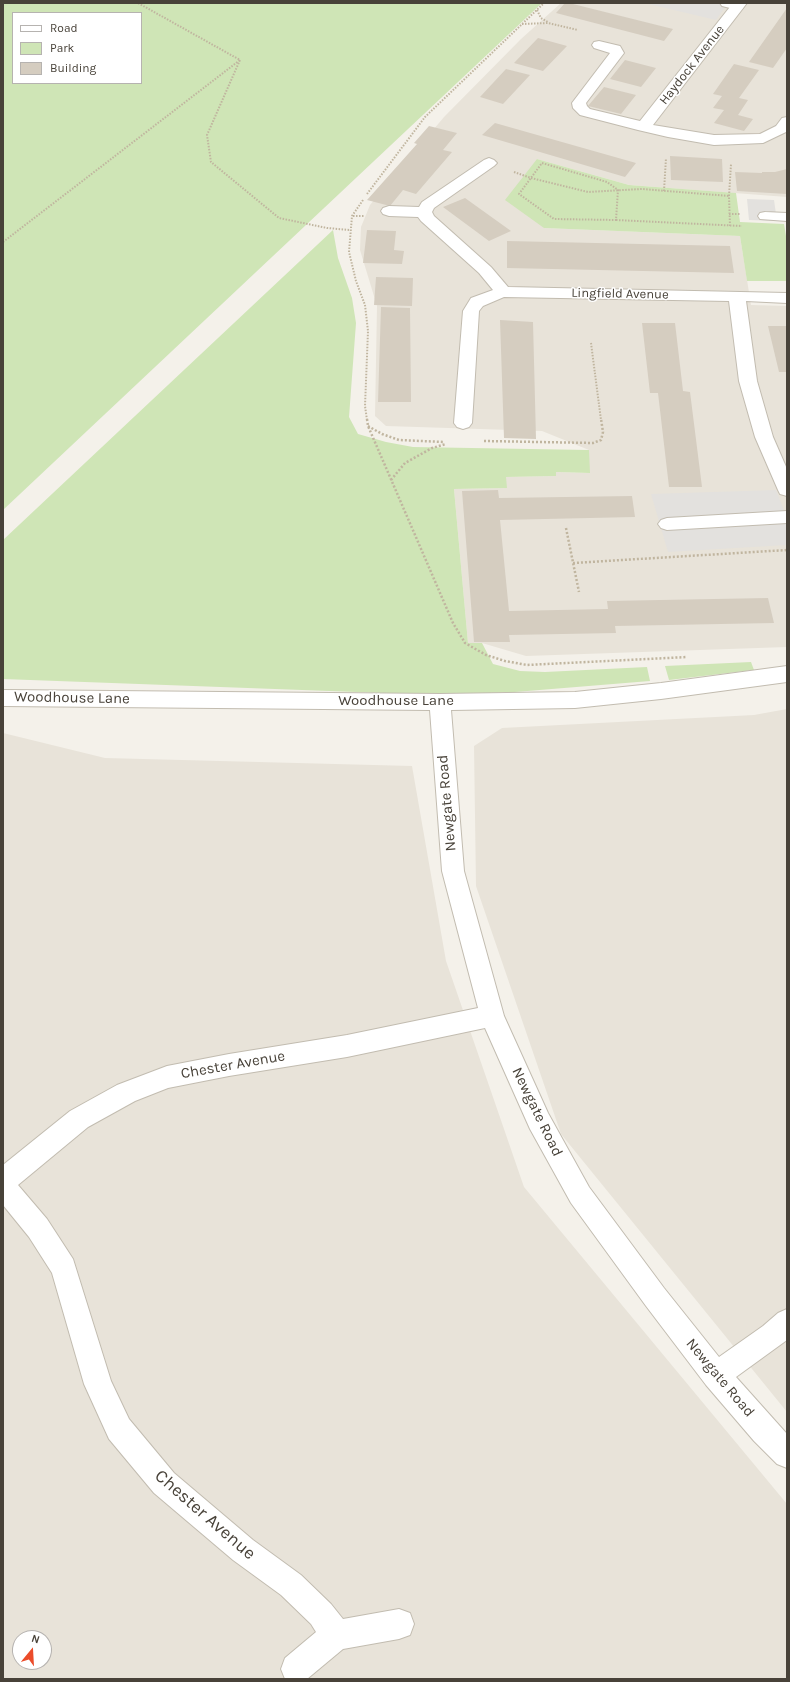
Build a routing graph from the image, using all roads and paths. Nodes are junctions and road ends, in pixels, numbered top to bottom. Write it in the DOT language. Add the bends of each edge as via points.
graph roads {
  1 [pos="138,3"];
  2 [pos="735,4"];
  3 [pos="537,10"];
  4 [pos="548,23"];
  5 [pos="521,24"];
  6 [pos="599,45"];
  7 [pos="240,60"];
  8 [pos="787,121"];
  9 [pos="643,126"];
  10 [pos="668,133"];
  11 [pos="733,140"];
  12 [pos="489,162"];
  13 [pos="531,178"];
  14 [pos="618,190"];
  15 [pos="664,191"];
  16 [pos="729,196"];
  17 [pos="390,211"];
  18 [pos="424,212"];
  19 [pos="765,216"];
  20 [pos="787,217"];
  21 [pos="616,220"];
  22 [pos="730,226"];
  23 [pos="744,226"];
  24 [pos="350,230"];
  25 [pos="3,242"];
  26 [pos="503,292"];
  27 [pos="736,296"];
  28 [pos="787,298"];
  29 [pos="591,343"];
  30 [pos="463,423"];
  31 [pos="368,426"];
  32 [pos="482,441"];
  33 [pos="391,480"];
  34 [pos="787,490"];
  35 [pos="787,517"];
  36 [pos="667,524"];
  37 [pos="566,528"];
  38 [pos="787,550"];
  39 [pos="573,563"];
  40 [pos="579,592"];
  41 [pos="787,674"];
  42 [pos="3,698"];
  43 [pos="440,702"];
  44 [pos="492,1016"];
  45 [pos="3,1181"];
  46 [pos="3,1186"];
  47 [pos="787,1322"];
  48 [pos="716,1375"];
  49 [pos="787,1454"];
  50 [pos="399,1624"];
  51 [pos="336,1635"];
  52 [pos="296,1669"];
  1 -- 7 [label="path"];
  2 -- 9 [label="street, Haydock Avenue"];
  3 -- 4 [label="path" via="541,18"];
  4 -- 5 [label="path"];
  4 -- 6 [label="path" via="596,34"];
  6 -- 9 [label="street" via="615,49 617,53 579,103 580,108 585,112"];
  7 -- 24 [label="path" via="207,135 211,162 279,218"];
  7 -- 25 [label="path"];
  8 -- 11 [label="street" via="781,129 763,138"];
  9 -- 10 [label="street"];
  10 -- 11 [label="street" via="714,140"];
  10 -- 15 [label="path"];
  11 -- 16 [label="path"];
  12 -- 13 [label="path"];
  12 -- 18 [label="street" via="428,205"];
  13 -- 14 [label="path" via="588,192"];
  13 -- 14 [label="path" via="542,163 607,182"];
  13 -- 21 [label="path" via="519,194 554,219"];
  14 -- 15 [label="path"];
  14 -- 21 [label="path"];
  15 -- 16 [label="path"];
  16 -- 22 [label="path"];
  17 -- 18 [label="street"];
  18 -- 26 [label="street" via="426,218 486,270"];
  19 -- 20 [label="lane"];
  21 -- 22 [label="path"];
  22 -- 23 [label="path"];
  26 -- 27 [label="street, Lingfield Avenue"];
  26 -- 30 [label="street, Lingfield Avenue" via="477,302 471,311"];
  27 -- 28 [label="street, Lingfield Avenue"];
  27 -- 34 [label="street" via="748,381 764,437"];
  29 -- 32 [label="path" via="603,432 601,440 593,443"];
  31 -- 33 [label="path" via="399,440 451,442 432,448 405,463"];
  35 -- 36 [label="lane"];
  37 -- 39 [label="path"];
  38 -- 39 [label="path"];
  39 -- 40 [label="path"];
  41 -- 43 [label="street, Woodhouse Lane" via="575,700"];
  42 -- 43 [label="street, Woodhouse Lane"];
  43 -- 44 [label="street, Newgate Road" via="453,871"];
  44 -- 45 [label="street, Chester Avenue" via="347,1046 167,1077 126,1093 79,1119"];
  44 -- 48 [label="street, Newgate Road" via="539,1121 580,1195"];
  46 -- 51 [label="street, Chester Avenue" via="38,1228 64,1268 98,1384 119,1429 164,1483 243,1550 291,1585 321,1614"];
  47 -- 48 [label="street" via="773,1335"];
  48 -- 49 [label="street, Newgate Road"];
  50 -- 51 [label="street"];
  51 -- 52 [label="street"];
}
